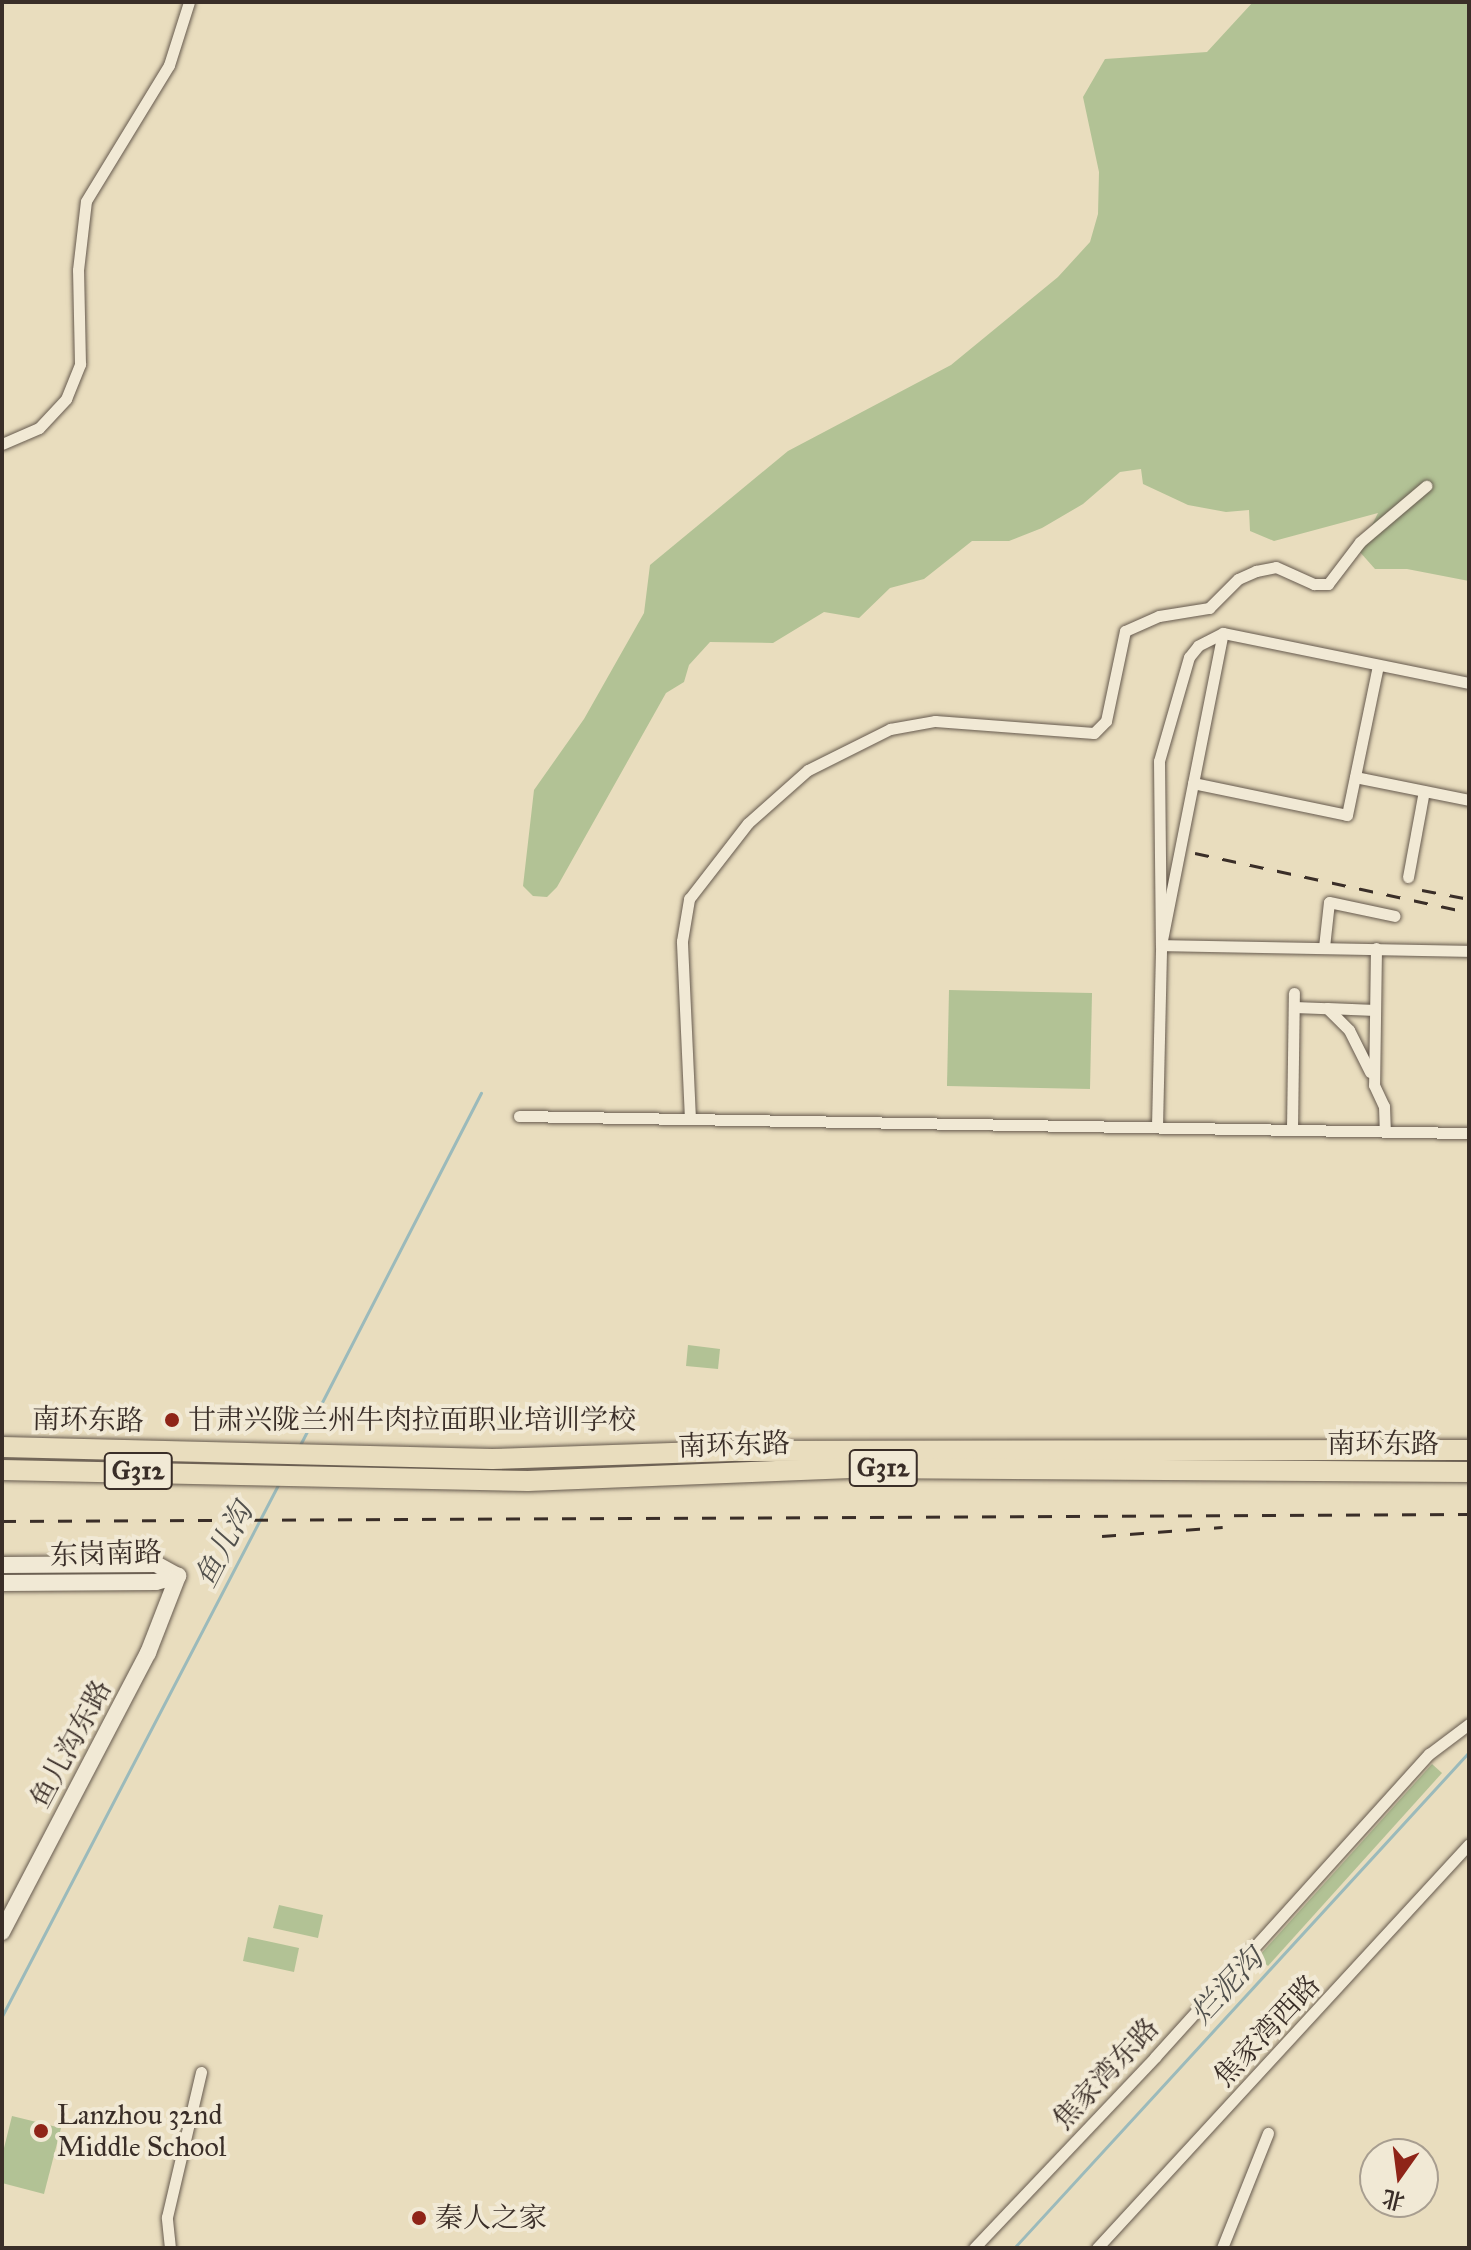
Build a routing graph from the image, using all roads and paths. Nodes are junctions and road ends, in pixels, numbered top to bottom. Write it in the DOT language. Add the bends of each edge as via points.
graph roads {
  1 [pos="189,2"];
  2 [pos="2,444"];
  3 [pos="1426,486"];
  4 [pos="1223,633"];
  5 [pos="1378,665"];
  6 [pos="1469,683"];
  7 [pos="1355,777"];
  8 [pos="1193,783"];
  9 [pos="1424,791"];
  10 [pos="1469,800"];
  11 [pos="1408,877"];
  12 [pos="1395,916"];
  13 [pos="1161,945"];
  14 [pos="1324,947"];
  15 [pos="1376,948"];
  16 [pos="1469,951"];
  17 [pos="1294,993"];
  18 [pos="1294,1007"];
  19 [pos="1327,1008"];
  20 [pos="1375,1010"];
  21 [pos="1374,1085"];
  22 [pos="519,1116"];
  23 [pos="690,1119"];
  24 [pos="1157,1127"];
  25 [pos="1292,1130"];
  26 [pos="1385,1132"];
  27 [pos="1469,1133"];
  28 [pos="2,1447"];
  29 [pos="1469,1450"];
  30 [pos="528,1459"];
  31 [pos="2,1470"];
  32 [pos="1469,1472"];
  33 [pos="528,1481"];
  34 [pos="2,1565"];
  35 [pos="178,1576"];
  36 [pos="2,1583"];
  37 [pos="1469,1724"];
  38 [pos="1469,1844"];
  39 [pos="2,1932"];
  40 [pos="201,2072"];
  41 [pos="1268,2133"];
  42 [pos="170,2248"];
  43 [pos="974,2248"];
  44 [pos="1097,2248"];
  45 [pos="1222,2248"];
  1 -- 2 [label="street" via="169,65 86,201 78,270 80,364 66,399 39,428"];
  3 -- 23 [label="street" via="1360,542 1328,584 1314,584 1276,567 1256,571 1238,579 1209,608 1159,616 1125,631 1106,721 1094,733 935,721 890,729 808,770 748,823 689,899 682,941"];
  4 -- 5 [label="street"];
  4 -- 8 [label="street"];
  4 -- 13 [label="street" via="1189,657 1159,761"];
  5 -- 6 [label="street"];
  5 -- 7 [label="street"];
  7 -- 8 [label="street" via="1347,815"];
  7 -- 9 [label="street"];
  8 -- 13 [label="street"];
  9 -- 10 [label="street"];
  9 -- 11 [label="street"];
  12 -- 14 [label="street" via="1329,902"];
  13 -- 14 [label="street"];
  13 -- 24 [label="street"];
  14 -- 15 [label="street"];
  15 -- 16 [label="street"];
  15 -- 20 [label="street"];
  17 -- 18 [label="street"];
  18 -- 19 [label="street"];
  18 -- 25 [label="street"];
  19 -- 20 [label="street"];
  19 -- 21 [label="street" via="1366,1056"];
  20 -- 21 [label="street"];
  21 -- 26 [label="street" via="1384,1106"];
  22 -- 23 [label="street"];
  23 -- 24 [label="street"];
  24 -- 25 [label="street"];
  25 -- 26 [label="street"];
  26 -- 27 [label="street"];
  28 -- 30 [label="highway, 南环东路 / G312"];
  29 -- 30 [label="highway, 南环东路 / G312" via="739,1451"];
  30 -- 33 [label="highway"];
  31 -- 33 [label="highway, 南环东路 / G312"];
  32 -- 33 [label="highway, 南环东路 / G312" via="857,1468"];
  34 -- 35 [label="street, 东岗南路" via="156,1564"];
  35 -- 36 [label="street, 东岗南路" via="156,1582"];
  35 -- 39 [label="street, 鱼儿沟东路" via="148,1653"];
  37 -- 43 [label="street, 焦家湾东路" via="1429,1754"];
  38 -- 44 [label="street, 焦家湾西路"];
  40 -- 42 [label="street" via="167,2217"];
  41 -- 45 [label="street"];
}
